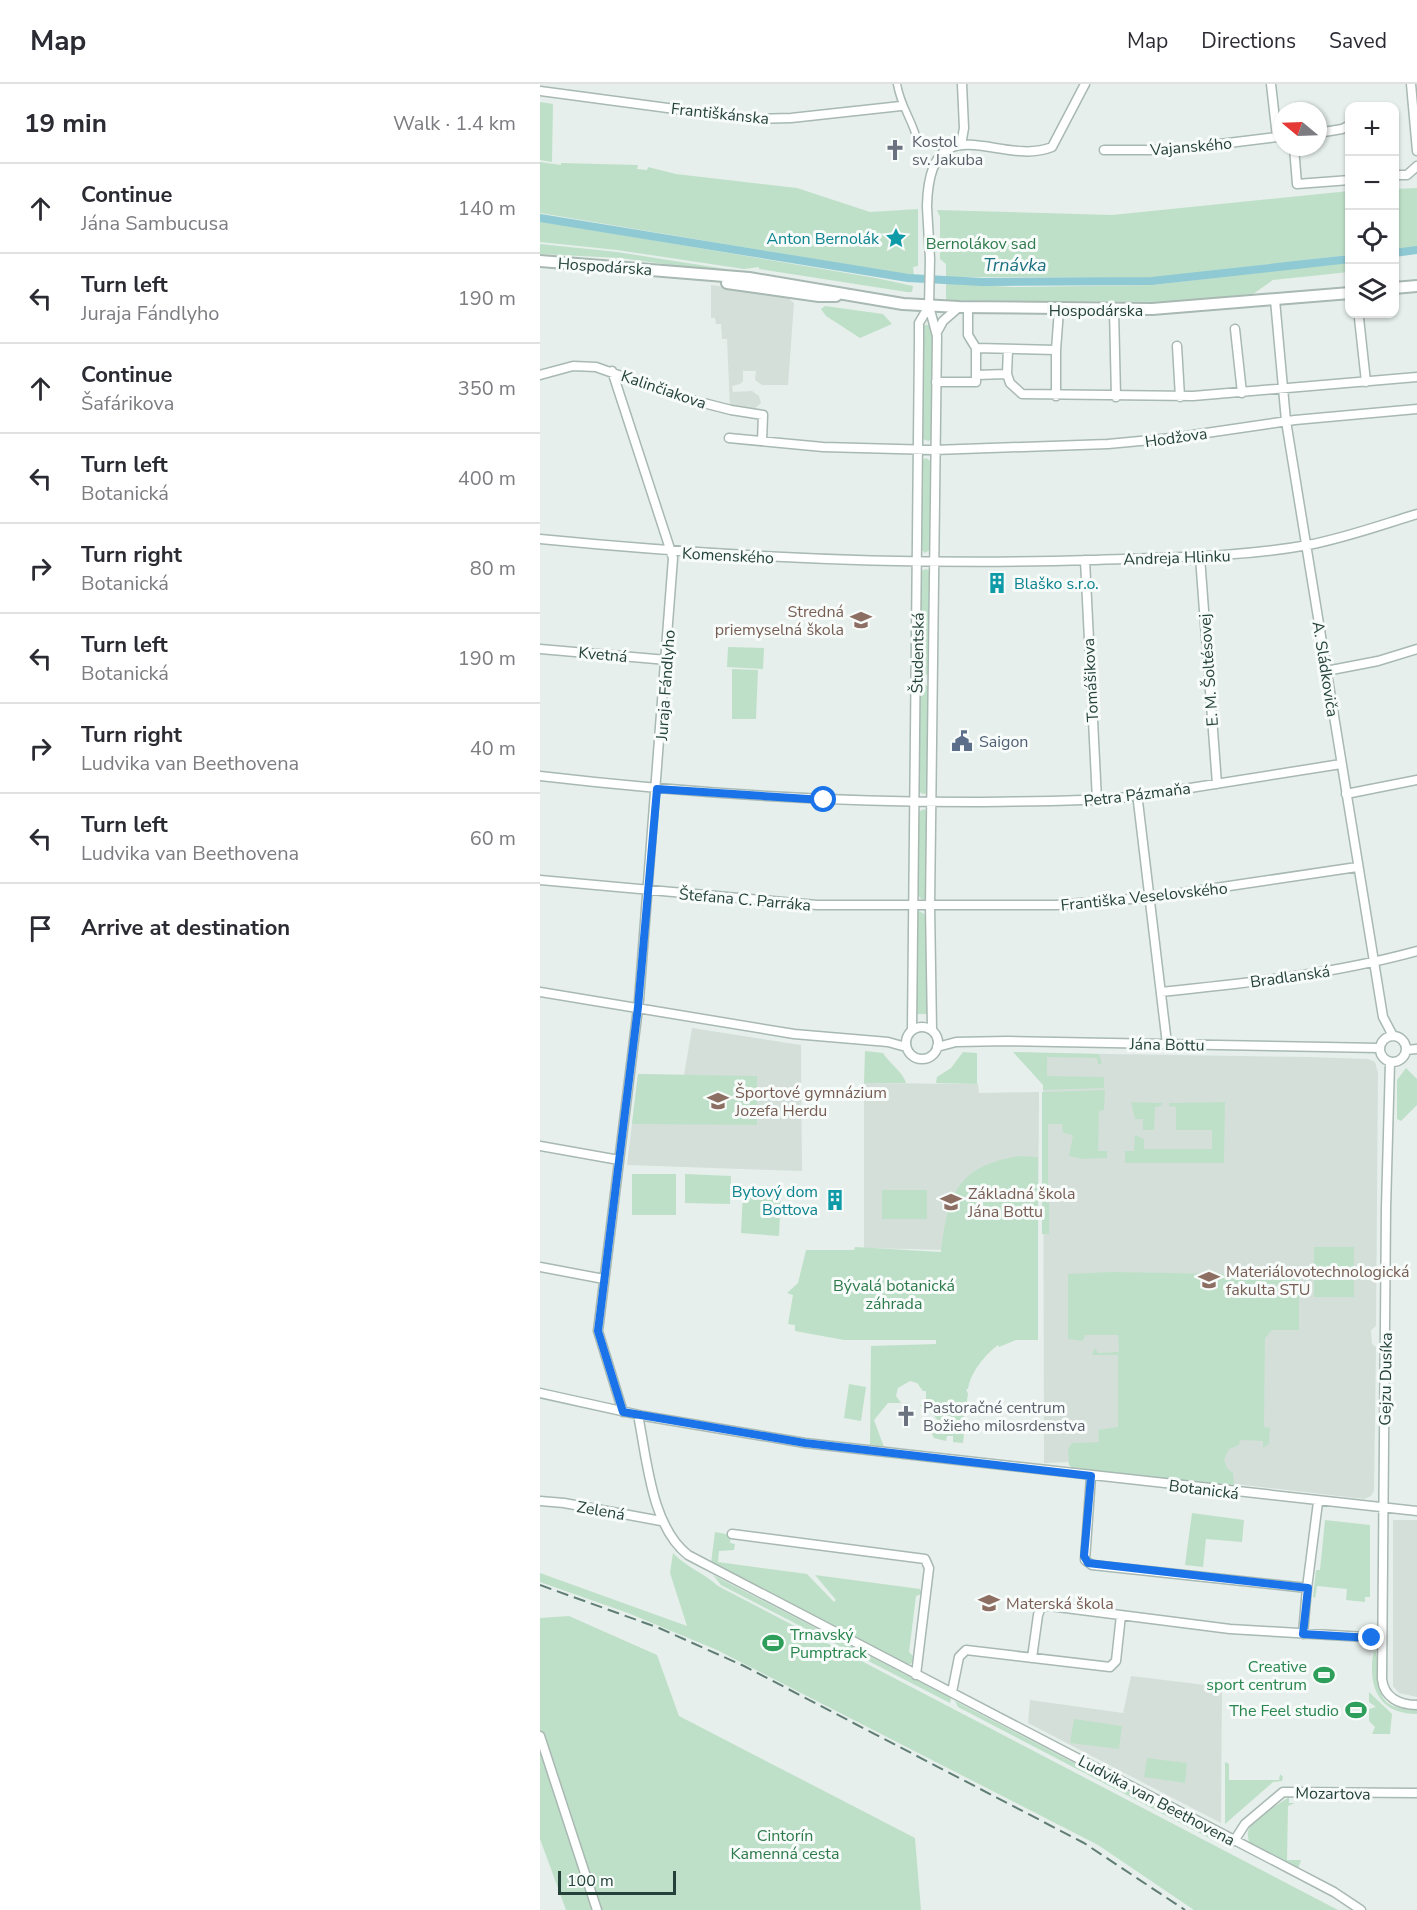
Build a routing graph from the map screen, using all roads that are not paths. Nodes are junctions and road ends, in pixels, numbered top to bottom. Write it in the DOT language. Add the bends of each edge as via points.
graph roads {
  1 [pos="897,84"];
  2 [pos="962,84"];
  3 [pos="1085,84"];
  4 [pos="1271,84"];
  5 [pos="1411,84"];
  6 [pos="540,91"];
  7 [pos="1274,102"];
  8 [pos="901,106"];
  9 [pos="1345,128"];
  10 [pos="1327,132"];
  11 [pos="1273,138"];
  12 [pos="918,143"];
  13 [pos="961,145"];
  14 [pos="1104,150"];
  15 [pos="1417,151"];
  16 [pos="1295,156"];
  17 [pos="1417,166"];
  18 [pos="1399,175"];
  19 [pos="1345,180"];
  20 [pos="540,261"];
  21 [pos="1417,286"];
  22 [pos="1399,288"];
  23 [pos="1345,293"];
  24 [pos="1275,300"];
  25 [pos="929,306"];
  26 [pos="964,308"];
  27 [pos="1059,310"];
  28 [pos="1114,310"];
  29 [pos="1359,318"];
  30 [pos="1235,329"];
  31 [pos="937,332"];
  32 [pos="1177,346"];
  33 [pos="976,348"];
  34 [pos="1008,349"];
  35 [pos="1056,350"];
  36 [pos="612,371"];
  37 [pos="1006,374"];
  38 [pos="540,375"];
  39 [pos="976,375"];
  40 [pos="1417,377"];
  41 [pos="936,382"];
  42 [pos="1366,382"];
  43 [pos="1284,389"];
  44 [pos="1242,393"];
  45 [pos="1056,396"];
  46 [pos="1180,396"];
  47 [pos="1116,397"];
  48 [pos="1417,409"];
  49 [pos="1286,421"];
  50 [pos="729,438"];
  51 [pos="762,441"];
  52 [pos="918,449"];
  53 [pos="934,450"];
  54 [pos="1417,514"];
  55 [pos="540,539"];
  56 [pos="1308,545"];
  57 [pos="672,552"];
  58 [pos="1200,557"];
  59 [pos="1085,560"];
  60 [pos="917,561"];
  61 [pos="933,561"];
  62 [pos="540,649"];
  63 [pos="1417,649"];
  64 [pos="667,660"];
  65 [pos="1326,671"];
  66 [pos="1341,764"];
  67 [pos="540,776"];
  68 [pos="1417,780"];
  69 [pos="1217,784"];
  70 [pos="657,789"];
  71 [pos="1137,793"];
  72 [pos="1346,794"];
  73 [pos="1096,800"];
  74 [pos="916,802"];
  75 [pos="931,802"];
  76 [pos="1358,867"];
  77 [pos="540,880"];
  78 [pos="649,892"];
  79 [pos="1151,898"];
  80 [pos="914,906"];
  81 [pos="930,906"];
  82 [pos="1417,951"];
  83 [pos="1374,963"];
  84 [pos="540,992"];
  85 [pos="1161,992"];
  86 [pos="638,1007"];
  87 [pos="910,1033"];
  88 [pos="934,1034"];
  89 [pos="1393,1036"];
  90 [pos="888,1042"];
  91 [pos="956,1042"];
  92 [pos="1167,1044"];
  93 [pos="906,1047"];
  94 [pos="937,1047"];
  95 [pos="1379,1048"];
  96 [pos="1417,1049"];
  97 [pos="1406,1050"];
  98 [pos="1390,1062"];
  99 [pos="540,1146"];
  100 [pos="619,1160"];
  101 [pos="540,1267"];
  102 [pos="604,1280"];
  103 [pos="540,1393"];
  104 [pos="623,1412"];
  105 [pos="638,1415"];
  106 [pos="1091,1476"];
  107 [pos="540,1501"];
  108 [pos="1318,1502"];
  109 [pos="1382,1509"];
  110 [pos="1417,1511"];
  111 [pos="661,1521"];
  112 [pos="732,1534"];
  113 [pos="1308,1588"];
  114 [pos="1120,1615"];
  115 [pos="1303,1634"];
  116 [pos="1382,1638"];
  117 [pos="1032,1658"];
  118 [pos="916,1675"];
  119 [pos="951,1692"];
  120 [pos="1417,1705"];
  121 [pos="540,1736"];
  122 [pos="1417,1793"];
  123 [pos="1234,1841"];
  124 [pos="597,1910"];
  125 [pos="1362,1910"];
  1 -- 8 [label="street"];
  2 -- 13 [label="street"];
  3 -- 13 [label="street" via="1052,147 1039,151"];
  4 -- 7 [label="street, Vajanského"];
  5 -- 15 [label="street"];
  6 -- 8 [label="street, Františkánska" via="750,119"];
  8 -- 12 [label="street" via="911,118"];
  9 -- 10 [label="street"];
  11 -- 14 [label="street, Vajanského" via="1171,150"];
  13 -- 25 [label="street" via="943,153 929,174"];
  16 -- 19 [label="street" via="1297,184"];
  17 -- 18 [label="street" via="1407,175"];
  20 -- 25 [label="street, Hospodárska" via="649,268 819,296 842,295"];
  21 -- 22 [label="street"];
  23 -- 24 [label="street, Hospodárska"];
  24 -- 28 [label="street, Hospodárska"];
  24 -- 43 [label="street, A. Sládkoviča"];
  25 -- 26 [label="street, Hospodárska"];
  25 -- 31 [label="street, Študentská"];
  25 -- 52 [label="street, Študentská" via="919,323"];
  26 -- 27 [label="street, Hospodárska"];
  26 -- 31 [label="street" via="943,321"];
  26 -- 33 [label="street" via="968,335"];
  27 -- 28 [label="street, Hospodárska"];
  27 -- 35 [label="street"];
  28 -- 47 [label="street"];
  29 -- 42 [label="street"];
  30 -- 44 [label="street"];
  31 -- 41 [label="street, Študentská"];
  32 -- 46 [label="street"];
  33 -- 34 [label="street"];
  33 -- 39 [label="street"];
  34 -- 35 [label="street"];
  34 -- 37 [label="street"];
  35 -- 45 [label="street"];
  36 -- 38 [label="street, Kalinčiakova" via="573,366"];
  36 -- 51 [label="street, Kalinčiakova" via="680,397 764,415"];
  36 -- 57 [label="street, Juraja Fándlyho"];
  37 -- 39 [label="street"];
  37 -- 45 [label="street" via="1022,394"];
  39 -- 41 [label="street" via="976,382"];
  40 -- 42 [label="street"];
  41 -- 53 [label="street, Študentská"];
  42 -- 43 [label="street"];
  43 -- 44 [label="street"];
  43 -- 49 [label="street, A. Sládkoviča"];
  44 -- 46 [label="street"];
  45 -- 47 [label="street"];
  46 -- 47 [label="street"];
  48 -- 49 [label="street, Hodžova"];
  49 -- 53 [label="street, Hodžova" via="1142,442"];
  49 -- 56 [label="street, A. Sládkoviča"];
  50 -- 51 [label="street"];
  51 -- 52 [label="street"];
  52 -- 53 [label="street, Hodžova"];
  52 -- 60 [label="street, Študentská"];
  53 -- 61 [label="street, Študentská"];
  54 -- 56 [label="street, Andreja Hlinku"];
  55 -- 57 [label="street, Komenského"];
  56 -- 58 [label="street, Andreja Hlinku"];
  56 -- 65 [label="street, A. Sládkoviča"];
  57 -- 60 [label="street, Komenského"];
  57 -- 64 [label="street, Juraja Fándlyho"];
  58 -- 59 [label="street, Andreja Hlinku"];
  58 -- 69 [label="street, E. M. Šoltésovej"];
  59 -- 61 [label="street, Andreja Hlinku"];
  59 -- 73 [label="street, Tomášikova"];
  60 -- 61 [label="street, Komenského"];
  60 -- 74 [label="street, Študentská"];
  61 -- 75 [label="street, Študentská"];
  62 -- 64 [label="street, Kvetná"];
  63 -- 65 [label="street"];
  64 -- 70 [label="street, Juraja Fándlyho"];
  65 -- 66 [label="street, A. Sládkoviča"];
  66 -- 69 [label="street, Petra Pázmaňa"];
  66 -- 72 [label="street, A. Sládkoviča"];
  67 -- 70 [label="street, Petra Pázmaňa"];
  68 -- 72 [label="street"];
  69 -- 71 [label="street, Petra Pázmaňa"];
  70 -- 74 [label="street, Petra Pázmaňa"];
  70 -- 78 [label="street, Juraja Fándlyho"];
  71 -- 73 [label="street, Petra Pázmaňa"];
  71 -- 79 [label="street"];
  72 -- 76 [label="street, A. Sládkoviča"];
  73 -- 75 [label="street, Petra Pázmaňa"];
  74 -- 75 [label="street, Petra Pázmaňa"];
  74 -- 80 [label="street, Študentská"];
  75 -- 81 [label="street, Študentská"];
  76 -- 79 [label="street, Františka Veselovského"];
  76 -- 83 [label="street, A. Sládkoviča"];
  77 -- 78 [label="street, Štefana C. Parráka"];
  78 -- 80 [label="street, Štefana C. Parráka" via="817,905"];
  78 -- 86 [label="street, Juraja Fándlyho"];
  79 -- 81 [label="street, Františka Veselovského" via="1097,904"];
  79 -- 85 [label="street"];
  80 -- 81 [label="street, Františka Veselovského"];
  80 -- 87 [label="street, Študentská"];
  81 -- 88 [label="street, Študentská"];
  82 -- 83 [label="street, Bradlanská"];
  83 -- 85 [label="street, Bradlanská"];
  83 -- 89 [label="street, A. Sládkoviča" via="1383,1017"];
  84 -- 86 [label="street, Jána Bottu"];
  85 -- 92 [label="street"];
  86 -- 90 [label="street, Jána Bottu" via="813,1036"];
  86 -- 100 [label="street, Juraja Fándlyho"];
  87 -- 88 [label="street, Jána Bottu" via="922,1027"];
  87 -- 90 [label="street, Jána Bottu"];
  87 -- 93 [label="street"];
  88 -- 91 [label="street, Jána Bottu"];
  88 -- 94 [label="street"];
  89 -- 95 [label="street" via="1383,1040"];
  89 -- 97 [label="street" via="1403,1041"];
  90 -- 93 [label="street, Jána Bottu"];
  91 -- 92 [label="street, Jána Bottu"];
  91 -- 94 [label="street, Jána Bottu"];
  92 -- 95 [label="street, Jána Bottu"];
  93 -- 94 [label="street, Jána Bottu" via="913,1056 923,1059 933,1055"];
  95 -- 98 [label="street" via="1382,1058"];
  96 -- 97 [label="street"];
  97 -- 98 [label="street" via="1401,1060"];
  98 -- 109 [label="street, Gejzu Dusíka"];
  99 -- 100 [label="street"];
  100 -- 102 [label="street, Juraja Fándlyho"];
  101 -- 102 [label="street"];
  102 -- 104 [label="street, Juraja Fándlyho" via="598,1336"];
  103 -- 104 [label="street, Botanická"];
  104 -- 105 [label="street, Botanická"];
  105 -- 106 [label="street, Botanická" via="805,1443"];
  105 -- 111 [label="street, Ludvika van Beethovena"];
  106 -- 108 [label="street, Botanická"];
  106 -- 113 [label="street" via="1084,1556 1088,1563"];
  107 -- 111 [label="street, Zelená"];
  108 -- 109 [label="street, Botanická"];
  108 -- 113 [label="street"];
  109 -- 110 [label="street, Botanická"];
  109 -- 116 [label="street, Gejzu Dusíka"];
  111 -- 118 [label="street, Ludvika van Beethovena" via="673,1541 697,1561"];
  112 -- 118 [label="street" via="925,1559 929,1568"];
  113 -- 115 [label="street"];
  114 -- 115 [label="street"];
  114 -- 117 [label="street" via="1042,1605"];
  114 -- 117 [label="street" via="1116,1661 1110,1667"];
  115 -- 116 [label="street"];
  116 -- 120 [label="street, Gejzu Dusíka" via="1382,1679 1387,1694 1396,1701"];
  117 -- 119 [label="street" via="964,1650"];
  118 -- 119 [label="street, Ludvika van Beethovena"];
  119 -- 123 [label="street, Ludvika van Beethovena"];
  121 -- 124 [label="street"];
  122 -- 123 [label="street, Mozartova" via="1280,1793 1245,1824"];
  123 -- 125 [label="street, Ludvika van Beethovena"];
}
